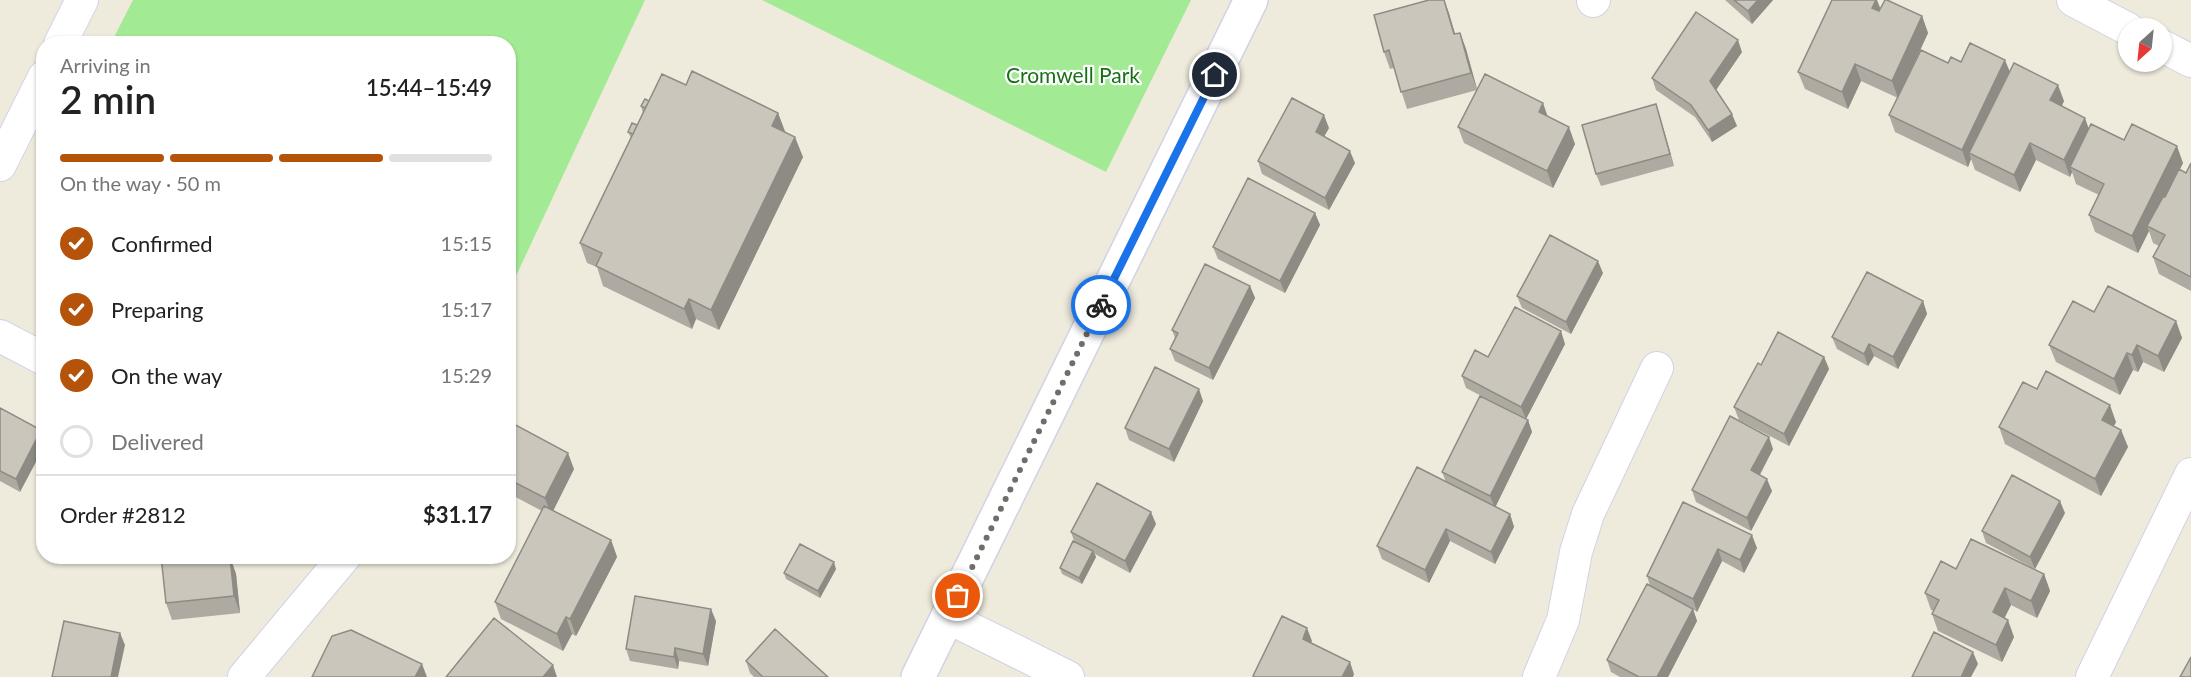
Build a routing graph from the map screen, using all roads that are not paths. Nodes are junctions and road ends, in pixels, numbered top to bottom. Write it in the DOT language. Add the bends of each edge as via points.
graph roads {
  1 [pos="82,0"];
  2 [pos="1251,0"];
  3 [pos="2073,0"];
  4 [pos="2118,24"];
  5 [pos="64,36"];
  6 [pos="2172,51"];
  7 [pos="2191,61"];
  8 [pos="36,93"];
  9 [pos="0,165"];
  10 [pos="0,336"];
  11 [pos="36,355"];
  12 [pos="1657,368"];
  13 [pos="2189,483"];
  14 [pos="338,564"];
  15 [pos="947,617"];
  16 [pos="244,677"];
  17 [pos="918,677"];
  18 [pos="1068,677"];
  19 [pos="1539,677"];
  20 [pos="2092,677"];
  1 -- 5 [label="street"];
  2 -- 15 [label="street"];
  3 -- 4 [label="street"];
  6 -- 7 [label="street"];
  8 -- 9 [label="street"];
  10 -- 11 [label="street"];
  12 -- 19 [label="street" via="1588,514 1563,620"];
  13 -- 20 [label="street"];
  14 -- 16 [label="street"];
  15 -- 17 [label="street"];
  15 -- 18 [label="street"];
}
